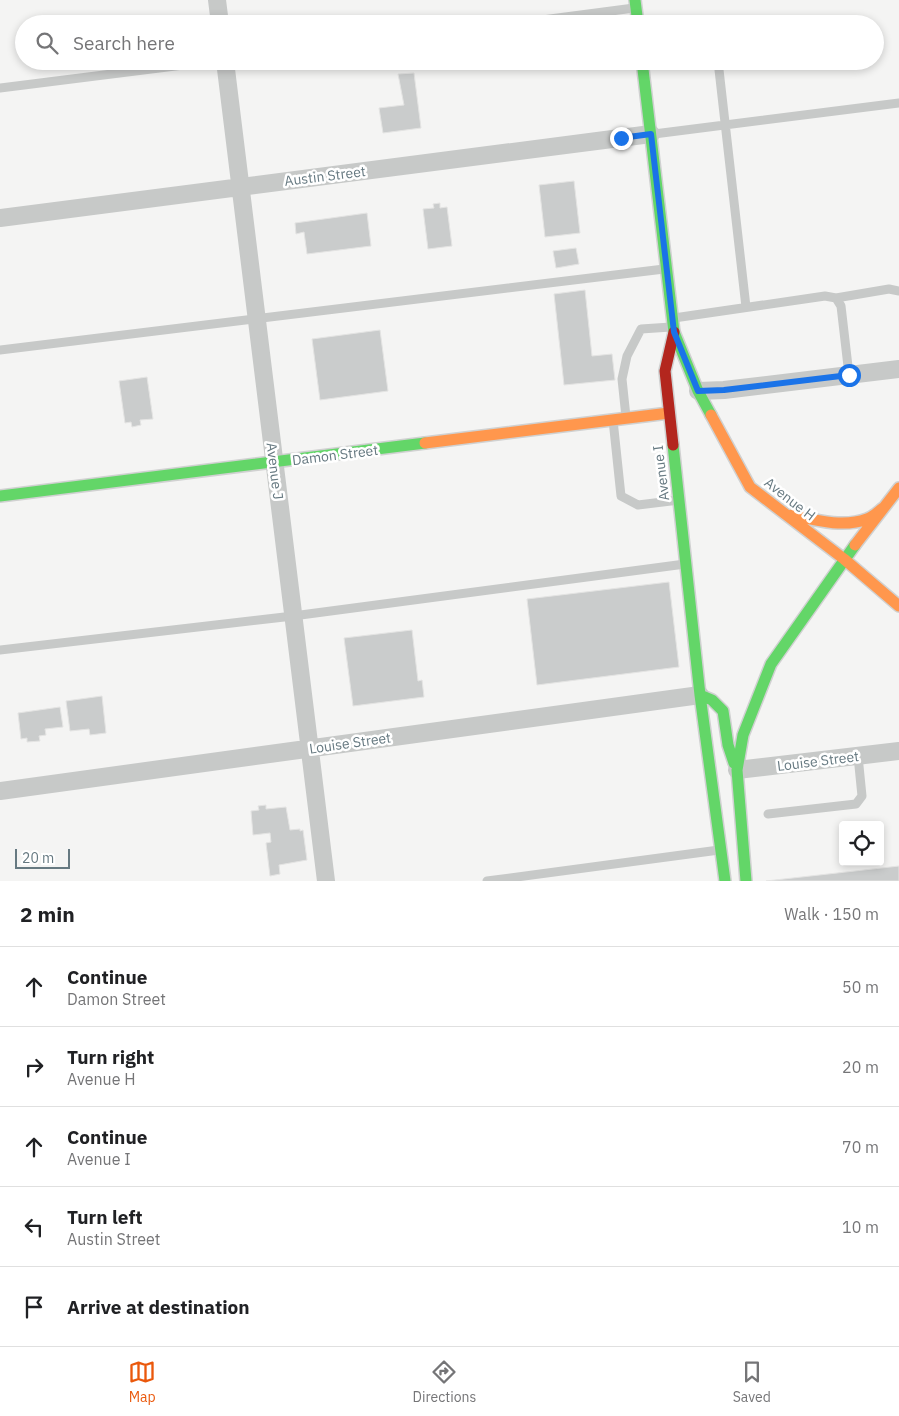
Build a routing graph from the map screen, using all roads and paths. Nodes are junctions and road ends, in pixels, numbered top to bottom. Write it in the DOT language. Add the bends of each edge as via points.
graph roads {
  1 [pos="217,0"];
  2 [pos="636,4"];
  3 [pos="219,15"];
  4 [pos="568,15"];
  5 [pos="143,70"];
  6 [pos="226,70"];
  7 [pos="643,70"];
  8 [pos="719,70"];
  9 [pos="0,88"];
  10 [pos="899,103"];
  11 [pos="725,125"];
  12 [pos="651,134"];
  13 [pos="240,187"];
  14 [pos="0,218"];
  15 [pos="667,269"];
  16 [pos="899,291"];
  17 [pos="836,298"];
  18 [pos="746,307"];
  19 [pos="256,319"];
  20 [pos="673,326"];
  21 [pos="0,350"];
  22 [pos="899,369"];
  23 [pos="849,375"];
  24 [pos="698,391"];
  25 [pos="669,413"];
  26 [pos="626,418"];
  27 [pos="613,420"];
  28 [pos="274,462"];
  29 [pos="899,488"];
  30 [pos="0,496"];
  31 [pos="680,500"];
  32 [pos="775,506"];
  33 [pos="883,508"];
  34 [pos="844,559"];
  35 [pos="687,564"];
  36 [pos="899,606"];
  37 [pos="294,616"];
  38 [pos="0,650"];
  39 [pos="700,695"];
  40 [pos="310,748"];
  41 [pos="899,751"];
  42 [pos="858,756"];
  43 [pos="737,770"];
  44 [pos="0,792"];
  45 [pos="768,814"];
  46 [pos="721,850"];
  47 [pos="326,881"];
  48 [pos="487,881"];
  49 [pos="726,881"];
  50 [pos="746,881"];
  1 -- 3 [label="street"];
  2 -- 4 [label="lane"];
  5 -- 9 [label="lane"];
  6 -- 13 [label="street, Avenue J"];
  7 -- 12 [label="main road, Avenue I"];
  8 -- 11 [label="lane"];
  10 -- 11 [label="lane"];
  11 -- 12 [label="lane"];
  11 -- 18 [label="lane"];
  12 -- 13 [label="street, Austin Street"];
  12 -- 15 [label="main road, Avenue I"];
  13 -- 14 [label="street, Austin Street"];
  13 -- 19 [label="street, Avenue J"];
  15 -- 19 [label="lane"];
  15 -- 20 [label="main road, Avenue I"];
  16 -- 17 [label="lane" via="889,289"];
  17 -- 18 [label="lane" via="825,296"];
  17 -- 23 [label="lane" via="841,306"];
  18 -- 20 [label="lane"];
  19 -- 21 [label="lane"];
  19 -- 28 [label="street, Avenue J"];
  20 -- 24 [label="main road, Avenue H"];
  20 -- 25 [label="main road, Avenue I" via="665,371"];
  20 -- 26 [label="lane" via="641,329 627,356 622,379"];
  22 -- 23 [label="street"];
  23 -- 24 [label="street"];
  24 -- 32 [label="main road, Avenue H" via="750,487"];
  25 -- 26 [label="main road, Damon Street"];
  25 -- 31 [label="main road, Avenue I"];
  26 -- 27 [label="main road, Damon Street"];
  27 -- 28 [label="main road, Damon Street"];
  27 -- 31 [label="lane" via="621,496 638,505"];
  28 -- 30 [label="main road, Damon Street"];
  28 -- 37 [label="street, Avenue J"];
  29 -- 33 [label="main road"];
  31 -- 35 [label="main road, Avenue I"];
  32 -- 33 [label="main road" via="789,514 823,522 866,519"];
  32 -- 34 [label="main road, Avenue H"];
  33 -- 34 [label="main road"];
  34 -- 36 [label="main road, Avenue H"];
  34 -- 43 [label="main road" via="771,664 743,735"];
  35 -- 37 [label="lane"];
  35 -- 39 [label="main road, Avenue I"];
  37 -- 38 [label="lane"];
  37 -- 40 [label="street, Avenue J"];
  39 -- 40 [label="street, Louise Street"];
  39 -- 43 [label="main road" via="712,700 723,711 728,745"];
  39 -- 46 [label="main road, Avenue I"];
  40 -- 44 [label="street, Louise Street"];
  40 -- 47 [label="street, Avenue J"];
  41 -- 42 [label="street, Louise Street"];
  42 -- 43 [label="street, Louise Street"];
  42 -- 45 [label="lane" via="862,796 856,804"];
  43 -- 50 [label="main road"];
  46 -- 48 [label="lane"];
  46 -- 49 [label="main road, Avenue I"];
}
